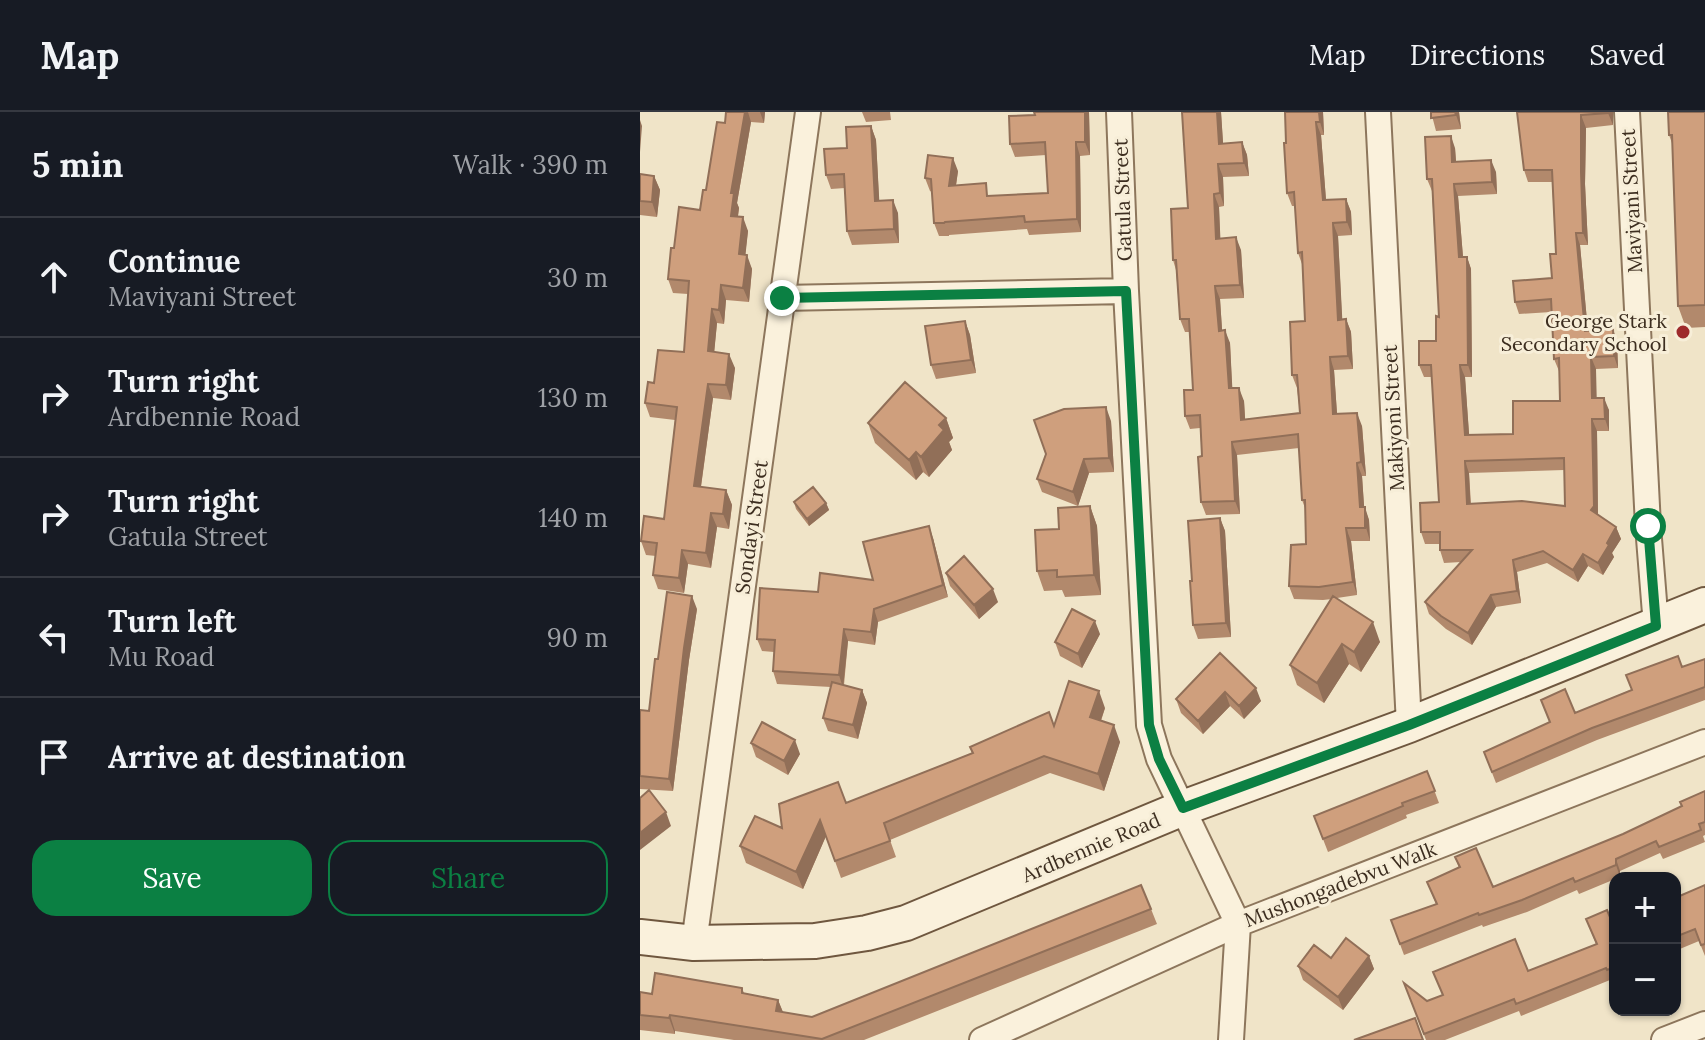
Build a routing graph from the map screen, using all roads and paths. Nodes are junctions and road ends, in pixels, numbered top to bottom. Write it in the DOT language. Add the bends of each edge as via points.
graph roads {
  1 [pos="808,112"];
  2 [pos="1119,112"];
  3 [pos="1378,112"];
  4 [pos="1627,112"];
  5 [pos="1126,291"];
  6 [pos="782,298"];
  7 [pos="1705,605"];
  8 [pos="1656,626"];
  9 [pos="1409,725"];
  10 [pos="1705,742"];
  11 [pos="1183,808"];
  12 [pos="1238,924"];
  13 [pos="640,937"];
  14 [pos="694,943"];
  15 [pos="1705,1024"];
  16 [pos="982,1040"];
  17 [pos="1231,1040"];
  18 [pos="1664,1040"];
  1 -- 6 [label="street, Sondayi Street"];
  2 -- 5 [label="street, Gatula Street"];
  3 -- 9 [label="street, Makiyoni Street"];
  4 -- 8 [label="street, Maviyani Street"];
  5 -- 6 [label="street"];
  5 -- 11 [label="street, Gatula Street" via="1149,725"];
  6 -- 14 [label="street, Sondayi Street"];
  7 -- 8 [label="main road, Ardbennie Road"];
  8 -- 9 [label="main road, Ardbennie Road"];
  9 -- 11 [label="main road, Ardbennie Road"];
  10 -- 12 [label="street, Mushongadebvu Walk"];
  11 -- 12 [label="street, Gatula Street"];
  11 -- 14 [label="main road, Ardbennie Road" via="906,923 815,941"];
  12 -- 16 [label="street, Mushongadebvu Walk"];
  12 -- 17 [label="street"];
  13 -- 14 [label="main road, Ardbennie Road"];
  15 -- 18 [label="street"];
}
